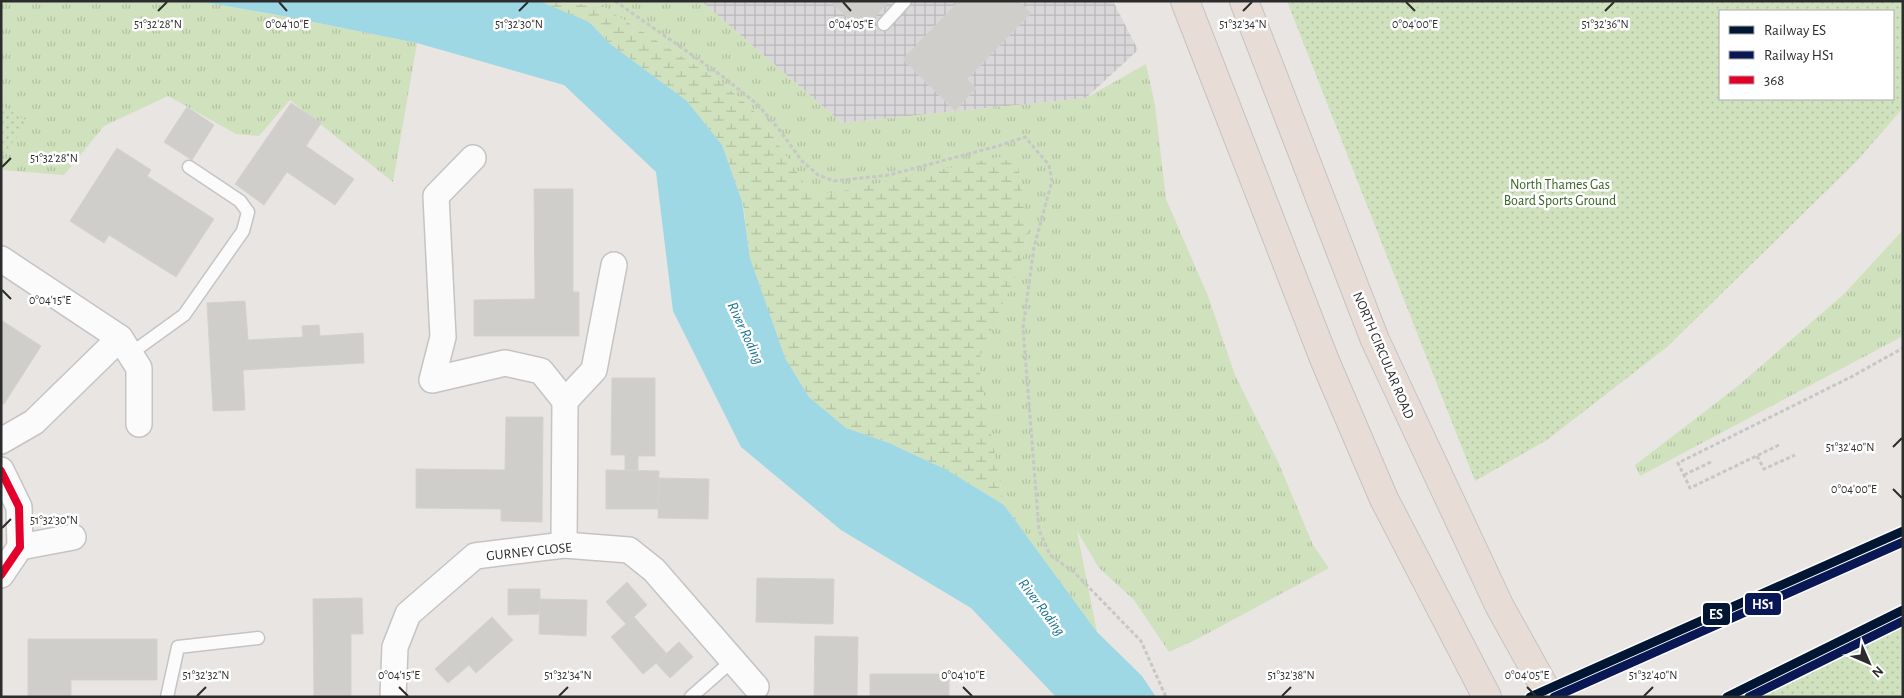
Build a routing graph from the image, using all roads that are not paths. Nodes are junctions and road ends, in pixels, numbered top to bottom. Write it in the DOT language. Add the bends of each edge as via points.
graph roads {
  1 [pos="905,1"];
  2 [pos="1185,1"];
  3 [pos="1244,1"];
  4 [pos="884,24"];
  5 [pos="472,158"];
  6 [pos="189,167"];
  7 [pos="1,259"];
  8 [pos="614,266"];
  9 [pos="125,346"];
  10 [pos="565,401"];
  11 [pos="139,424"];
  12 [pos="1,441"];
  13 [pos="1,470"];
  14 [pos="73,537"];
  15 [pos="564,544"];
  16 [pos="20,547"];
  17 [pos="1,575"];
  18 [pos="258,638"];
  19 [pos="733,660"];
  20 [pos="761,692"];
  21 [pos="167,697"];
  22 [pos="393,697"];
  23 [pos="691,697"];
  24 [pos="1487,697"];
  25 [pos="1550,697"];
  1 -- 4 [label="lane"];
  2 -- 24 [label="highway" via="1380,490"];
  3 -- 25 [label="highway, NORTH CIRCULAR ROAD" via="1375,340 1500,607"];
  5 -- 10 [label="street" via="436,196 443,337 432,380 505,363 541,371"];
  6 -- 9 [label="lane" via="240,201 248,212 243,231 184,315"];
  7 -- 9 [label="street"];
  8 -- 10 [label="street" via="594,370"];
  9 -- 11 [label="street" via="139,368"];
  9 -- 12 [label="street" via="34,422"];
  10 -- 15 [label="street"];
  13 -- 16 [label="street" via="19,507"];
  14 -- 16 [label="street"];
  15 -- 19 [label="street, GURNEY CLOSE" via="629,550 654,570"];
  15 -- 22 [label="street, GURNEY CLOSE" via="475,556 408,614 395,647"];
  16 -- 17 [label="street"];
  18 -- 21 [label="lane" via="178,647"];
  19 -- 20 [label="street, GURNEY CLOSE"];
  19 -- 23 [label="lane"];
}
